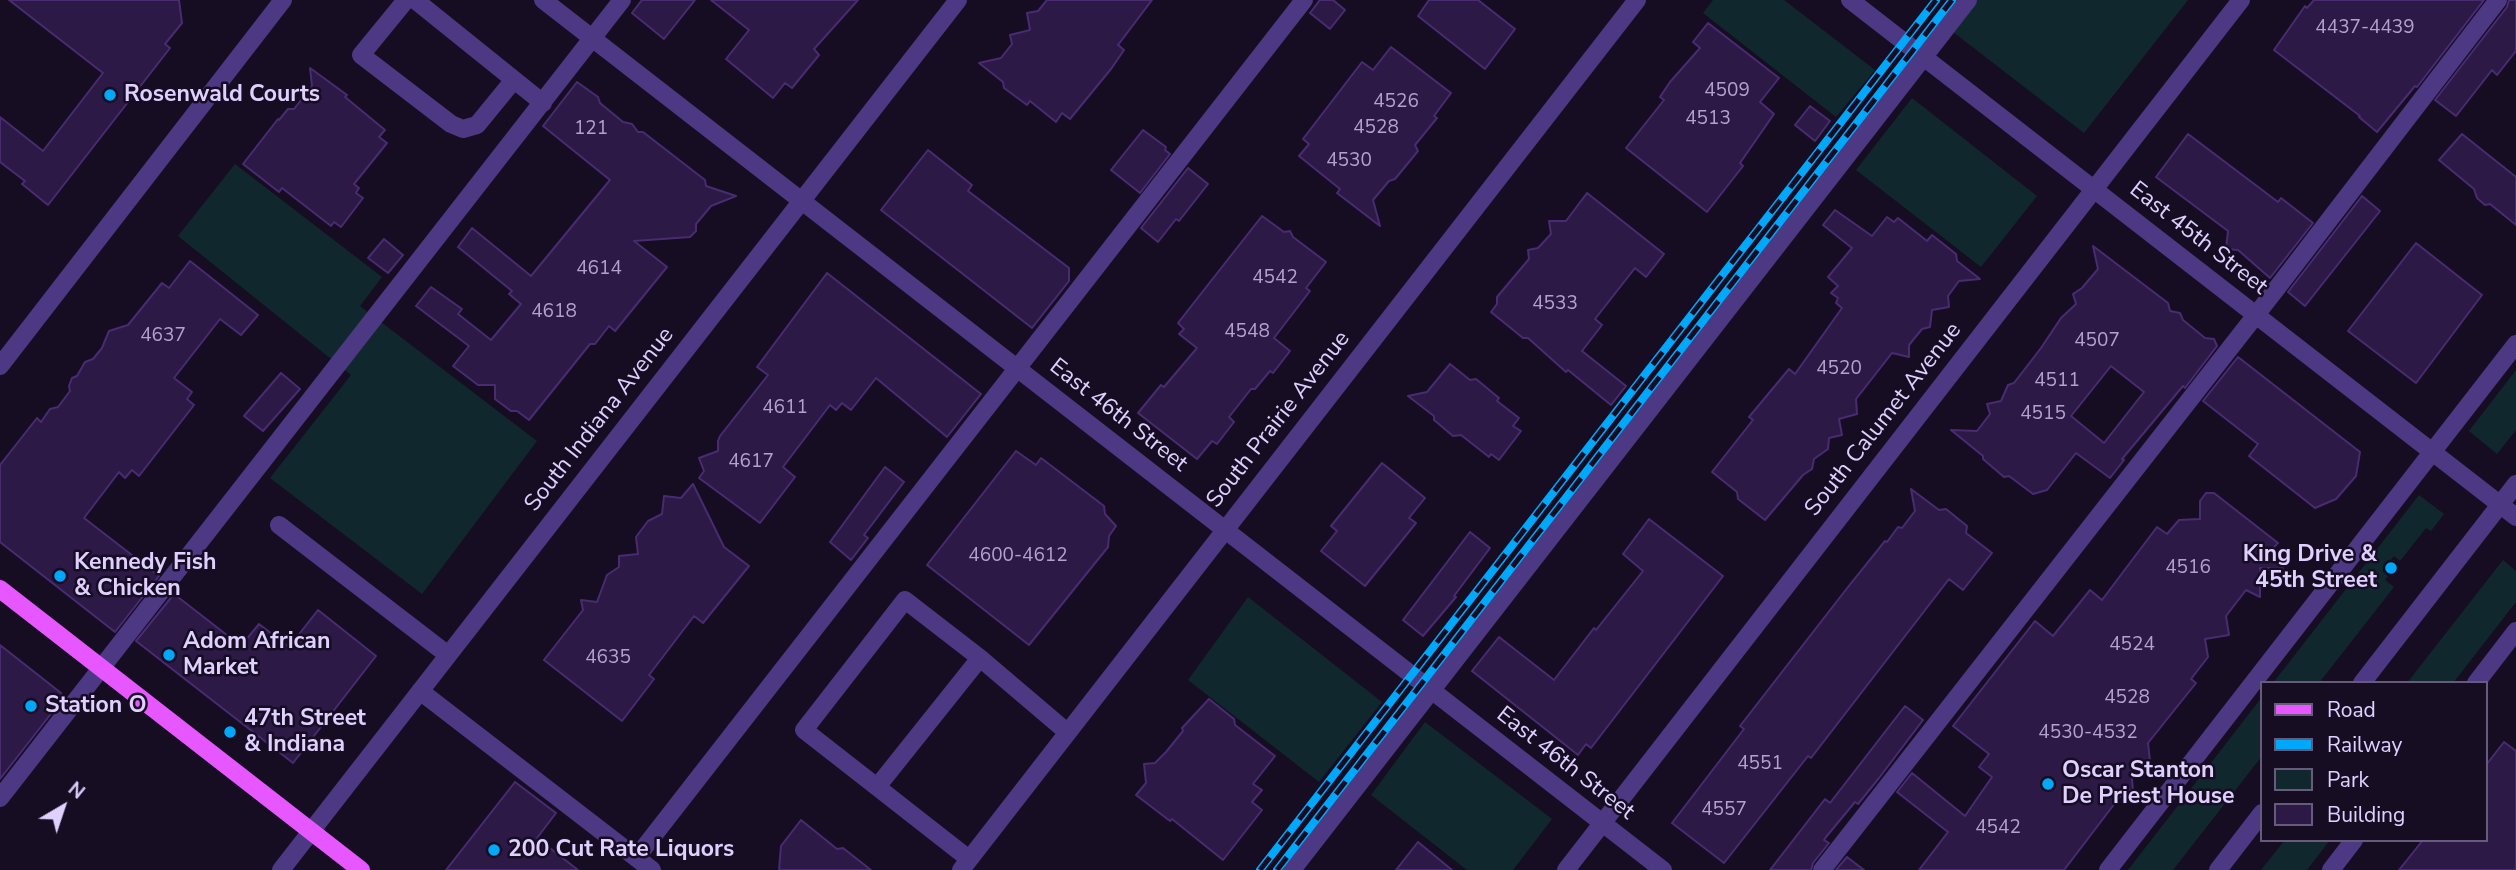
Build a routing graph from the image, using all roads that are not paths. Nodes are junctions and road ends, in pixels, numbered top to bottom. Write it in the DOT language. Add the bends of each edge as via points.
graph roads {
  1 [pos="283,0"];
  2 [pos="406,0"];
  3 [pos="415,0"];
  4 [pos="543,0"];
  5 [pos="622,0"];
  6 [pos="958,0"];
  7 [pos="1304,0"];
  8 [pos="1637,0"];
  9 [pos="1850,0"];
  10 [pos="1968,0"];
  11 [pos="2241,0"];
  12 [pos="2498,0"];
  13 [pos="592,38"];
  14 [pos="1924,57"];
  15 [pos="513,81"];
  16 [pos="542,103"];
  17 [pos="2095,190"];
  18 [pos="802,201"];
  19 [pos="2256,315"];
  20 [pos="2516,344"];
  21 [pos="0,366"];
  22 [pos="1016,368"];
  23 [pos="2432,452"];
  24 [pos="2516,484"];
  25 [pos="2500,504"];
  26 [pos="2516,517"];
  27 [pos="279,525"];
  28 [pos="1225,530"];
  29 [pos="0,589"];
  30 [pos="2516,631"];
  31 [pos="448,655"];
  32 [pos="980,658"];
  33 [pos="101,668"];
  34 [pos="2364,681"];
  35 [pos="2478,681"];
  36 [pos="420,691"];
  37 [pos="1432,691"];
  38 [pos="1068,732"];
  39 [pos="877,788"];
  40 [pos="0,798"];
  41 [pos="2260,816"];
  42 [pos="1602,823"];
  43 [pos="311,831"];
  44 [pos="2352,842"];
  45 [pos="636,858"];
  46 [pos="965,865"];
  47 [pos="281,870"];
  48 [pos="361,870"];
  49 [pos="652,870"];
  50 [pos="1292,870"];
  51 [pos="1566,870"];
  52 [pos="1663,870"];
  53 [pos="1822,870"];
  54 [pos="2108,870"];
  55 [pos="2218,870"];
  56 [pos="2331,870"];
  1 -- 21 [label="street"];
  2 -- 15 [label="street" via="361,55 441,116 463,129 477,125"];
  3 -- 15 [label="street"];
  4 -- 13 [label="street, East 46th Street"];
  5 -- 13 [label="street"];
  6 -- 18 [label="street, South Indiana Avenue"];
  7 -- 22 [label="street"];
  8 -- 28 [label="street, South Prairie Avenue"];
  9 -- 14 [label="street, East 45th Street"];
  10 -- 14 [label="street"];
  11 -- 17 [label="street, South Calumet Avenue"];
  12 -- 19 [label="street"];
  13 -- 16 [label="street"];
  13 -- 18 [label="street, East 46th Street"];
  14 -- 17 [label="street, East 45th Street"];
  14 -- 37 [label="street"];
  15 -- 16 [label="street"];
  16 -- 33 [label="street"];
  17 -- 19 [label="street, East 45th Street"];
  17 -- 42 [label="street, South Calumet Avenue"];
  18 -- 22 [label="street, East 46th Street"];
  18 -- 31 [label="street, South Indiana Avenue"];
  19 -- 23 [label="street, East 45th Street"];
  19 -- 53 [label="street"];
  20 -- 23 [label="street"];
  22 -- 28 [label="street, East 46th Street"];
  22 -- 45 [label="street"];
  23 -- 25 [label="street, East 45th Street"];
  23 -- 54 [label="street"];
  24 -- 25 [label="street"];
  25 -- 26 [label="street, East 45th Street"];
  25 -- 34 [label="street"];
  27 -- 31 [label="street"];
  28 -- 37 [label="street, East 46th Street"];
  28 -- 38 [label="street, South Prairie Avenue"];
  29 -- 33 [label="main road"];
  30 -- 35 [label="street"];
  31 -- 36 [label="street, South Indiana Avenue"];
  32 -- 38 [label="street"];
  32 -- 39 [label="street"];
  32 -- 39 [label="street" via="905,600 804,730"];
  33 -- 40 [label="street"];
  33 -- 43 [label="main road"];
  36 -- 43 [label="street, South Indiana Avenue"];
  36 -- 45 [label="street"];
  37 -- 42 [label="street, East 46th Street"];
  37 -- 50 [label="street"];
  38 -- 46 [label="street, South Prairie Avenue"];
  39 -- 46 [label="street"];
  41 -- 55 [label="street"];
  42 -- 51 [label="street, South Calumet Avenue"];
  42 -- 52 [label="street, East 46th Street"];
  43 -- 47 [label="street, South Indiana Avenue"];
  43 -- 48 [label="main road"];
  44 -- 56 [label="street"];
  45 -- 49 [label="street"];
}
